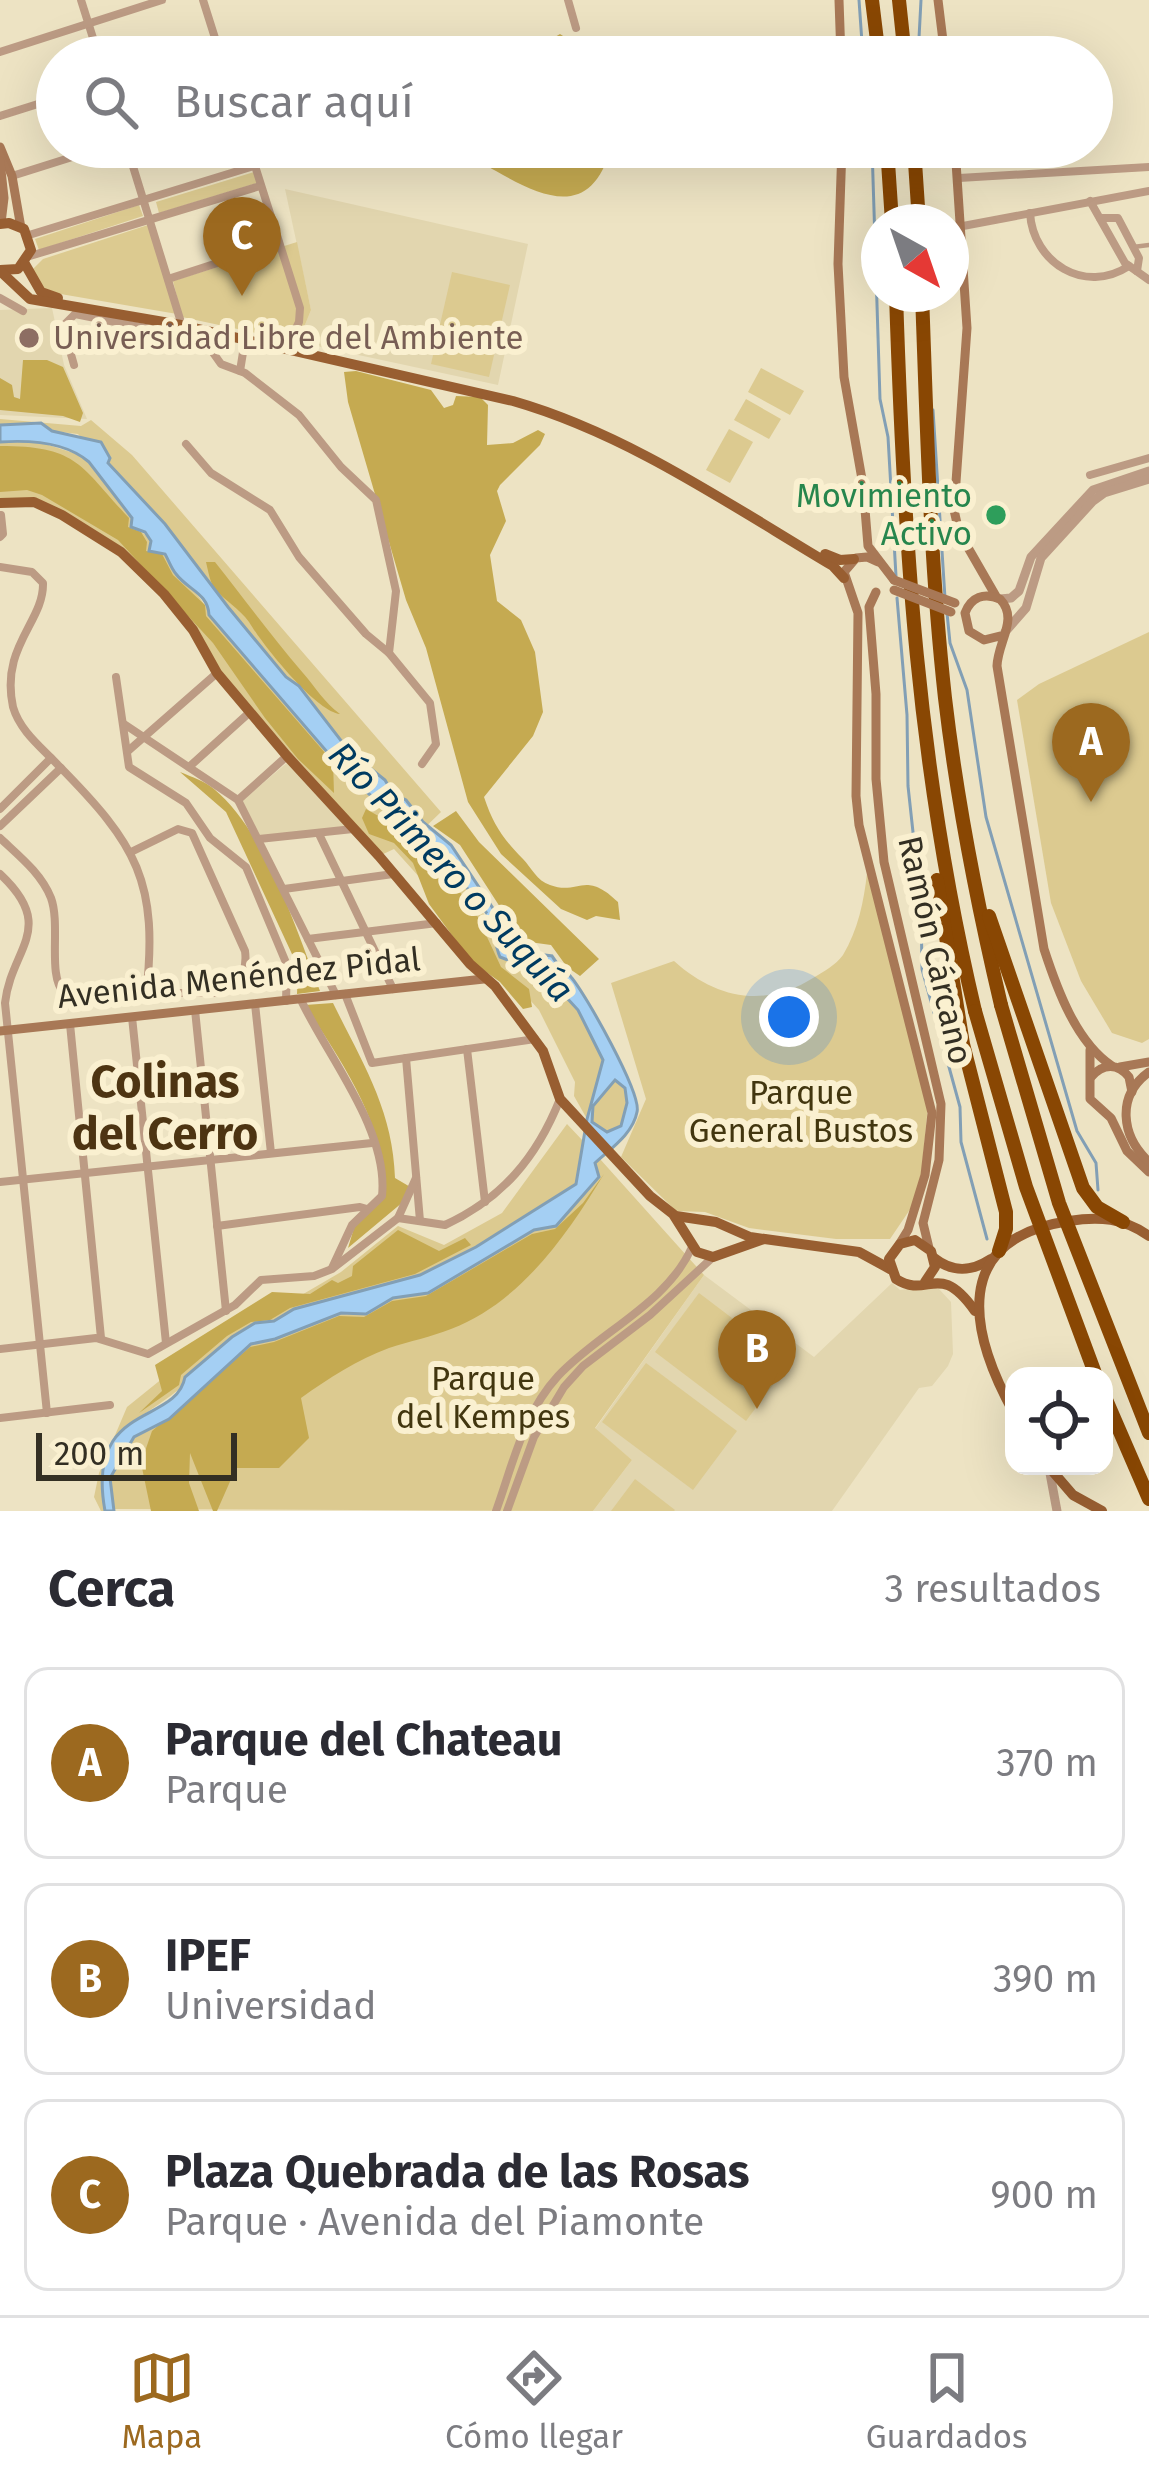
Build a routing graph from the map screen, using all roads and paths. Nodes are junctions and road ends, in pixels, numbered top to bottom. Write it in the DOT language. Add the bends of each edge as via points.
graph roads {
  1 [pos="81,0"];
  2 [pos="162,0"];
  3 [pos="203,0"];
  4 [pos="568,0"];
  5 [pos="839,0"];
  6 [pos="872,0"];
  7 [pos="899,0"];
  8 [pos="938,0"];
  9 [pos="88,24"];
  10 [pos="576,28"];
  11 [pos="50,36"];
  12 [pos="92,36"];
  13 [pos="214,36"];
  14 [pos="840,36"];
  15 [pos="876,36"];
  16 [pos="903,36"];
  17 [pos="942,36"];
  18 [pos="36,41"];
  19 [pos="0,52"];
  20 [pos="36,105"];
  21 [pos="0,116"];
  22 [pos="0,147"];
  23 [pos="0,160"];
  24 [pos="1149,167"];
  25 [pos="37,168"];
  26 [pos="134,168"];
  27 [pos="248,168"];
  28 [pos="255,168"];
  29 [pos="841,168"];
  30 [pos="888,168"];
  31 [pos="915,168"];
  32 [pos="957,168"];
  33 [pos="12,176"];
  34 [pos="958,178"];
  35 [pos="260,186"];
  36 [pos="1149,191"];
  37 [pos="144,200"];
  38 [pos="1090,201"];
  39 [pos="891,204"];
  40 [pos="918,204"];
  41 [pos="961,204"];
  42 [pos="1030,213"];
  43 [pos="1100,218"];
  44 [pos="150,220"];
  45 [pos="0,224"];
  46 [pos="969,225"];
  47 [pos="25,231"];
  48 [pos="279,243"];
  49 [pos="1149,245"];
  50 [pos="1133,247"];
  51 [pos="27,260"];
  52 [pos="1133,269"];
  53 [pos="0,271"];
  54 [pos="168,279"];
  55 [pos="1149,280"];
  56 [pos="0,298"];
  57 [pos="23,311"];
  58 [pos="897,312"];
  59 [pos="923,312"];
  60 [pos="965,312"];
  61 [pos="180,319"];
  62 [pos="248,340"];
  63 [pos="289,343"];
  64 [pos="74,365"];
  65 [pos="242,372"];
  66 [pos="186,444"];
  67 [pos="1149,458"];
  68 [pos="1149,475"];
  69 [pos="1090,476"];
  70 [pos="0,503"];
  71 [pos="1,515"];
  72 [pos="865,517"];
  73 [pos="0,537"];
  74 [pos="855,558"];
  75 [pos="979,565"];
  76 [pos="880,566"];
  77 [pos="0,567"];
  78 [pos="844,578"];
  79 [pos="894,585"];
  80 [pos="876,591"];
  81 [pos="852,592"];
  82 [pos="998,598"];
  83 [pos="974,601"];
  84 [pos="953,608"];
  85 [pos="966,625"];
  86 [pos="1002,634"];
  87 [pos="978,638"];
  88 [pos="389,652"];
  89 [pos="997,666"];
  90 [pos="217,673"];
  91 [pos="116,677"];
  92 [pos="250,712"];
  93 [pos="122,724"];
  94 [pos="145,736"];
  95 [pos="127,752"];
  96 [pos="287,756"];
  97 [pos="51,758"];
  98 [pos="422,764"];
  99 [pos="189,767"];
  100 [pos="61,768"];
  101 [pos="930,785"];
  102 [pos="238,800"];
  103 [pos="0,809"];
  104 [pos="0,826"];
  105 [pos="355,828"];
  106 [pos="319,834"];
  107 [pos="0,838"];
  108 [pos="259,839"];
  109 [pos="130,852"];
  110 [pos="968,852"];
  111 [pos="0,874"];
  112 [pos="395,874"];
  113 [pos="341,882"];
  114 [pos="284,889"];
  115 [pos="436,923"];
  116 [pos="366,933"];
  117 [pos="308,939"];
  118 [pos="484,979"];
  119 [pos="393,989"];
  120 [pos="340,995"];
  121 [pos="146,996"];
  122 [pos="301,1000"];
  123 [pos="286,1001"];
  124 [pos="255,1004"];
  125 [pos="195,1010"];
  126 [pos="132,1017"];
  127 [pos="70,1024"];
  128 [pos="4,1031"];
  129 [pos="1083,1034"];
  130 [pos="535,1039"];
  131 [pos="466,1048"];
  132 [pos="406,1058"];
  133 [pos="1149,1062"];
  134 [pos="1115,1067"];
  135 [pos="1149,1072"];
  136 [pos="1088,1082"];
  137 [pos="1130,1097"];
  138 [pos="565,1104"];
  139 [pos="1103,1110"];
  140 [pos="372,1143"];
  141 [pos="272,1153"];
  142 [pos="1149,1159"];
  143 [pos="210,1160"];
  144 [pos="148,1166"];
  145 [pos="84,1172"];
  146 [pos="1149,1172"];
  147 [pos="416,1178"];
  148 [pos="23,1180"];
  149 [pos="0,1182"];
  150 [pos="484,1202"];
  151 [pos="367,1209"];
  152 [pos="673,1214"];
  153 [pos="398,1218"];
  154 [pos="420,1221"];
  155 [pos="704,1222"];
  156 [pos="1123,1222"];
  157 [pos="217,1226"];
  158 [pos="722,1226"];
  159 [pos="1149,1236"];
  160 [pos="764,1239"];
  161 [pos="692,1242"];
  162 [pos="898,1245"];
  163 [pos="860,1252"];
  164 [pos="932,1253"];
  165 [pos="997,1254"];
  166 [pos="718,1255"];
  167 [pos="332,1269"];
  168 [pos="890,1269"];
  169 [pos="925,1282"];
  170 [pos="226,1311"];
  171 [pos="977,1315"];
  172 [pos="101,1339"];
  173 [pos="40,1344"];
  174 [pos="166,1344"];
  175 [pos="0,1349"];
  176 [pos="1093,1367"];
  177 [pos="1005,1395"];
  178 [pos="110,1406"];
  179 [pos="47,1413"];
  180 [pos="1113,1416"];
  181 [pos="0,1418"];
  182 [pos="1149,1433"];
  183 [pos="1050,1475"];
  184 [pos="1055,1475"];
  185 [pos="1149,1499"];
  186 [pos="496,1511"];
  187 [pos="507,1511"];
  188 [pos="1057,1511"];
  189 [pos="1100,1511"];
  1 -- 9 [label="street"];
  2 -- 9 [label="street"];
  3 -- 13 [label="street"];
  4 -- 10 [label="street"];
  5 -- 14 [label="main road"];
  6 -- 15 [label="highway"];
  7 -- 16 [label="highway"];
  8 -- 17 [label="main road"];
  9 -- 11 [label="street"];
  9 -- 12 [label="street"];
  18 -- 19 [label="street"];
  20 -- 21 [label="street"];
  22 -- 33 [label="main road"];
  23 -- 45 [label="main road"];
  24 -- 34 [label="street"];
  25 -- 33 [label="street"];
  26 -- 37 [label="street"];
  27 -- 37 [label="street"];
  28 -- 35 [label="street"];
  29 -- 72 [label="main road" via="840,341"];
  30 -- 39 [label="highway"];
  31 -- 40 [label="highway"];
  32 -- 34 [label="main road"];
  33 -- 47 [label="main road"];
  34 -- 41 [label="main road"];
  35 -- 44 [label="street"];
  35 -- 48 [label="street"];
  36 -- 38 [label="street"];
  37 -- 44 [label="street"];
  37 -- 47 [label="street"];
  38 -- 42 [label="street"];
  38 -- 43 [label="street"];
  42 -- 46 [label="street"];
  42 -- 52 [label="street" via="1035,242 1058,265 1100,278"];
  43 -- 50 [label="street" via="1118,218"];
  43 -- 52 [label="street"];
  44 -- 51 [label="street"];
  44 -- 54 [label="street"];
  45 -- 47 [label="main road"];
  47 -- 51 [label="main road"];
  48 -- 54 [label="street"];
  48 -- 63 [label="street" via="300,308"];
  49 -- 50 [label="street"];
  50 -- 52 [label="street" via="1140,261"];
  51 -- 53 [label="main road"];
  51 -- 61 [label="main road" via="47,295"];
  52 -- 55 [label="street"];
  53 -- 62 [label="main road" via="30,299"];
  54 -- 61 [label="street"];
  56 -- 57 [label="street"];
  58 -- 101 [label="highway" via="908,578"];
  59 -- 110 [label="highway" via="935,586"];
  60 -- 75 [label="main road" via="954,510"];
  61 -- 63 [label="main road"];
  62 -- 65 [label="street"];
  62 -- 78 [label="main road" via="578,423 651,458"];
  63 -- 74 [label="main road" via="567,413 665,458 820,552"];
  64 -- 65 [label="street" via="63,326 75,314 196,338 220,364"];
  65 -- 88 [label="street" via="308,423 376,500 396,591"];
  66 -- 88 [label="street" via="212,473 270,510 299,557"];
  67 -- 69 [label="street"];
  68 -- 82 [label="street" via="1094,490 1031,556 1016,596"];
  68 -- 86 [label="street" via="1093,501 1041,558 1026,608"];
  70 -- 90 [label="main road" via="40,504 121,552 193,630"];
  71 -- 73 [label="street"];
  72 -- 74 [label="main road"];
  72 -- 76 [label="main road"];
  74 -- 76 [label="main road"];
  74 -- 78 [label="main road"];
  75 -- 82 [label="main road"];
  75 -- 83 [label="main road"];
  76 -- 79 [label="main road"];
  76 -- 80 [label="main road"];
  77 -- 97 [label="street" via="32,572 44,587 16,646 10,689 22,727"];
  78 -- 81 [label="main road"];
  79 -- 80 [label="main road"];
  79 -- 84 [label="main road, bridge"];
  80 -- 81 [label="main road"];
  80 -- 164 [label="main road, Ramón Cárcano" via="868,608 881,843 941,1104 941,1145 924,1216"];
  81 -- 162 [label="main road, Ramón Cárcano" via="860,825 932,1113 925,1175"];
  82 -- 83 [label="main road"];
  82 -- 86 [label="main road" via="1010,614"];
  83 -- 84 [label="main road"];
  83 -- 85 [label="main road"];
  84 -- 85 [label="main road"];
  85 -- 87 [label="main road"];
  86 -- 87 [label="main road"];
  86 -- 89 [label="main road"];
  87 -- 89 [label="main road"];
  88 -- 98 [label="street" via="433,711 436,744"];
  89 -- 129 [label="main road" via="1039,924"];
  90 -- 92 [label="main road"];
  90 -- 94 [label="street"];
  91 -- 93 [label="street"];
  92 -- 96 [label="main road"];
  92 -- 99 [label="street"];
  93 -- 94 [label="street"];
  93 -- 95 [label="street"];
  94 -- 95 [label="street"];
  94 -- 99 [label="street"];
  95 -- 123 [label="street" via="131,770 190,806 210,838 246,867 287,964"];
  96 -- 102 [label="street"];
  96 -- 105 [label="main road"];
  97 -- 100 [label="street"];
  97 -- 103 [label="street"];
  99 -- 102 [label="street"];
  100 -- 104 [label="street"];
  100 -- 109 [label="street"];
  101 -- 165 [label="highway" via="963,1044 1006,1212"];
  101 -- 176 [label="highway, bridge" via="975,1011 1026,1187"];
  102 -- 108 [label="street"];
  105 -- 106 [label="street"];
  105 -- 112 [label="main road"];
  106 -- 108 [label="street"];
  106 -- 113 [label="street"];
  107 -- 121 [label="street" via="50,897 59,989"];
  108 -- 114 [label="street"];
  109 -- 121 [label="street" via="151,920"];
  109 -- 121 [label="street" via="189,829 245,951 242,975 225,991"];
  110 -- 156 [label="highway" via="1082,1188"];
  110 -- 182 [label="highway, bridge" via="1001,1005 1069,1232"];
  111 -- 128 [label="street" via="19,896 29,929 7,988"];
  112 -- 113 [label="street"];
  112 -- 115 [label="main road"];
  113 -- 114 [label="street"];
  113 -- 116 [label="street"];
  114 -- 117 [label="street"];
  115 -- 116 [label="street"];
  115 -- 118 [label="main road"];
  116 -- 117 [label="street"];
  116 -- 119 [label="street"];
  117 -- 120 [label="street"];
  118 -- 119 [label="main road, Avenida Menéndez Pidal"];
  118 -- 130 [label="main road"];
  119 -- 120 [label="main road, Avenida Menéndez Pidal"];
  120 -- 122 [label="main road, Avenida Menéndez Pidal"];
  120 -- 132 [label="street" via="373,1063"];
  122 -- 123 [label="main road, Avenida Menéndez Pidal"];
  122 -- 140 [label="street" via="350,1084"];
  123 -- 124 [label="main road, Avenida Menéndez Pidal"];
  124 -- 125 [label="main road, Avenida Menéndez Pidal"];
  124 -- 141 [label="street"];
  125 -- 126 [label="main road, Avenida Menéndez Pidal"];
  125 -- 143 [label="street"];
  126 -- 127 [label="main road, Avenida Menéndez Pidal"];
  126 -- 144 [label="street"];
  127 -- 128 [label="main road, Avenida Menéndez Pidal"];
  127 -- 145 [label="street"];
  128 -- 148 [label="street"];
  129 -- 134 [label="main road"];
  129 -- 136 [label="main road"];
  130 -- 131 [label="street"];
  130 -- 138 [label="main road"];
  131 -- 132 [label="street"];
  131 -- 150 [label="street"];
  132 -- 147 [label="street"];
  133 -- 134 [label="main road"];
  134 -- 136 [label="main road"];
  134 -- 137 [label="main road" via="1129,1077"];
  135 -- 137 [label="main road"];
  136 -- 139 [label="main road" via="1090,1099"];
  137 -- 139 [label="main road"];
  137 -- 142 [label="main road" via="1128,1135"];
  138 -- 150 [label="street" via="512,1181"];
  138 -- 152 [label="main road"];
  139 -- 146 [label="main road"];
  140 -- 141 [label="street"];
  140 -- 151 [label="street" via="383,1190"];
  141 -- 143 [label="street"];
  143 -- 144 [label="street"];
  143 -- 157 [label="street"];
  144 -- 145 [label="street"];
  144 -- 174 [label="street"];
  145 -- 148 [label="street"];
  145 -- 172 [label="street"];
  147 -- 153 [label="street"];
  147 -- 154 [label="street"];
  148 -- 149 [label="street"];
  148 -- 173 [label="street"];
  150 -- 154 [label="street" via="446,1225"];
  151 -- 157 [label="street"];
  151 -- 167 [label="street"];
  152 -- 155 [label="main road"];
  152 -- 161 [label="main road"];
  153 -- 154 [label="street"];
  153 -- 167 [label="street"];
  155 -- 158 [label="main road"];
  155 -- 161 [label="main road"];
  156 -- 159 [label="main road"];
  156 -- 165 [label="main road" via="1043,1226"];
  157 -- 170 [label="street"];
  158 -- 160 [label="main road"];
  158 -- 166 [label="main road" via="728,1239"];
  160 -- 163 [label="main road"];
  160 -- 166 [label="main road"];
  161 -- 166 [label="main road" via="700,1255"];
  161 -- 186 [label="street" via="654,1294 547,1389 517,1445"];
  162 -- 163 [label="main road"];
  162 -- 164 [label="main road" via="915,1240"];
  162 -- 168 [label="main road"];
  163 -- 168 [label="main road"];
  164 -- 165 [label="main road" via="968,1270"];
  164 -- 169 [label="main road"];
  165 -- 171 [label="main road" via="979,1288"];
  166 -- 187 [label="street" via="572,1377 542,1420"];
  167 -- 170 [label="street" via="261,1280"];
  168 -- 169 [label="main road" via="903,1284"];
  169 -- 171 [label="main road" via="954,1287"];
  170 -- 174 [label="street"];
  171 -- 177 [label="main road"];
  172 -- 173 [label="street"];
  172 -- 174 [label="street" via="143,1354"];
  173 -- 175 [label="street"];
  173 -- 179 [label="street"];
  178 -- 179 [label="street"];
  179 -- 181 [label="street"];
  180 -- 185 [label="highway"];
  183 -- 188 [label="street"];
  184 -- 189 [label="main road"];
}
